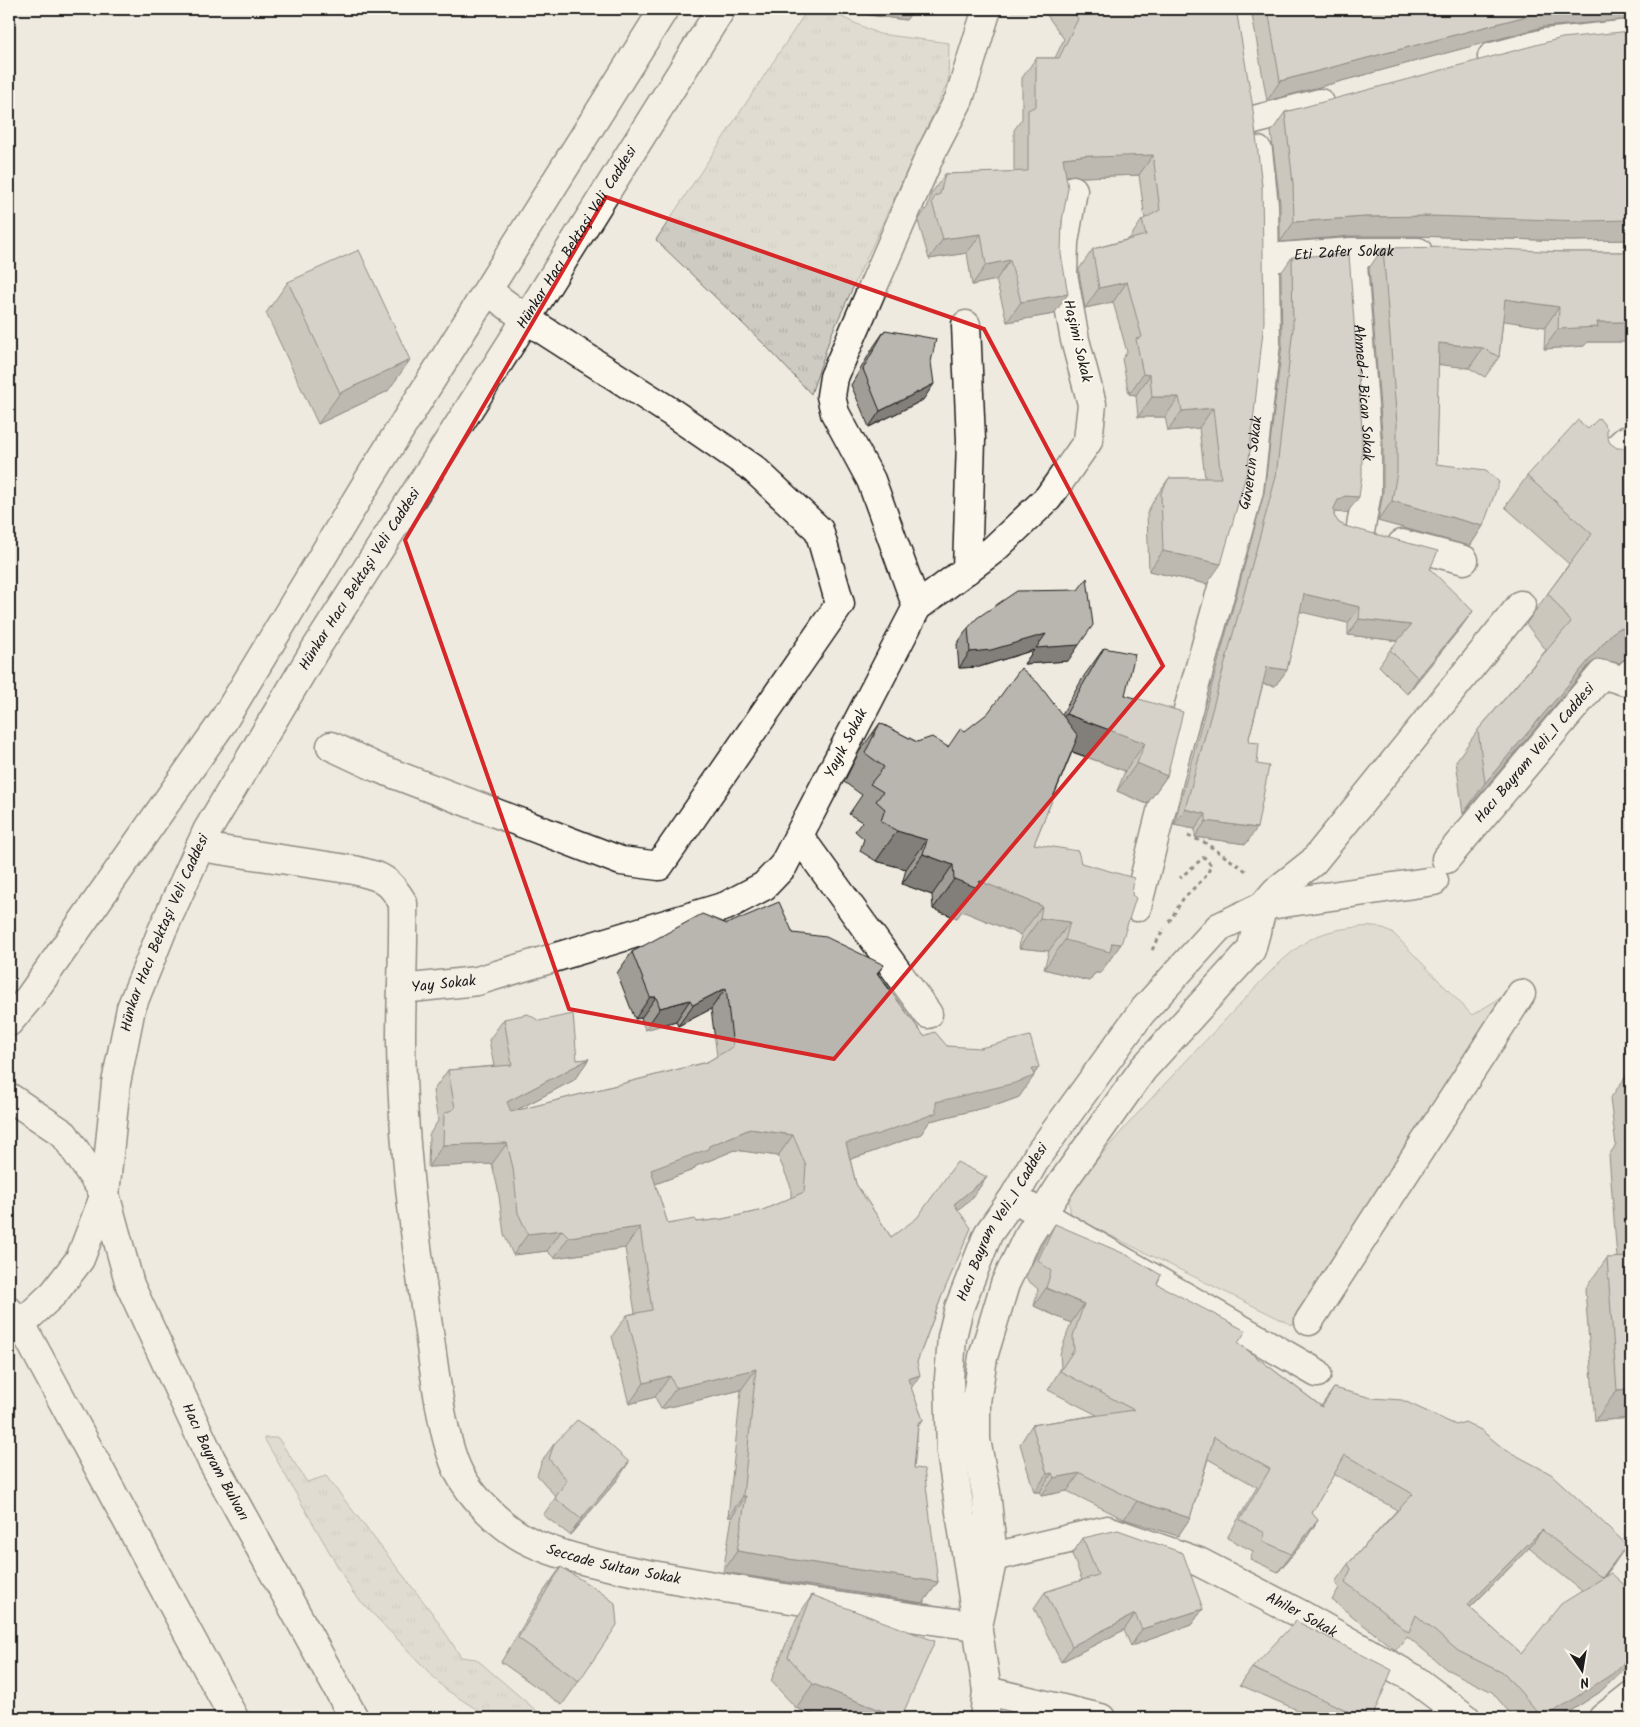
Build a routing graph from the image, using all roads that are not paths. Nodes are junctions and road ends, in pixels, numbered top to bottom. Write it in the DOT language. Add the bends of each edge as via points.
graph roads {
  1 [pos="664,9"];
  2 [pos="721,9"];
  3 [pos="988,9"];
  4 [pos="1631,34"];
  5 [pos="1472,63"];
  6 [pos="1249,94"];
  7 [pos="1340,98"];
  8 [pos="1254,120"];
  9 [pos="1073,190"];
  10 [pos="1352,252"];
  11 [pos="1442,252"];
  12 [pos="1265,258"];
  13 [pos="488,291"];
  14 [pos="526,319"];
  15 [pos="966,325"];
  16 [pos="1631,440"];
  17 [pos="1600,464"];
  18 [pos="1464,560"];
  19 [pos="967,570"];
  20 [pos="1521,605"];
  21 [pos="917,607"];
  22 [pos="1631,673"];
  23 [pos="331,746"];
  24 [pos="799,836"];
  25 [pos="200,847"];
  26 [pos="774,878"];
  27 [pos="1263,906"];
  28 [pos="1137,907"];
  29 [pos="402,989"];
  30 [pos="1520,994"];
  31 [pos="928,1014"];
  32 [pos="9,1022"];
  33 [pos="9,1097"];
  34 [pos="105,1194"];
  35 [pos="1014,1197"];
  36 [pos="1041,1214"];
  37 [pos="423,1295"];
  38 [pos="1308,1321"];
  39 [pos="13,1323"];
  40 [pos="1317,1373"];
  41 [pos="993,1557"];
  42 [pos="978,1626"];
  43 [pos="987,1691"];
  44 [pos="1631,1696"];
  45 [pos="234,1718"];
  46 [pos="354,1718"];
  47 [pos="984,1718"];
  48 [pos="1101,1718"];
  49 [pos="1466,1718"];
  50 [pos="1603,1718"];
  1 -- 13 [label="street"];
  2 -- 14 [label="street, Hünkar Hacı Bektaşi Veli Caddesi"];
  3 -- 21 [label="street" via="959,99 931,153 834,377 831,396 835,413 871,480"];
  4 -- 5 [label="street" via="1545,43"];
  6 -- 8 [label="street, Güvercin Sokak"];
  7 -- 8 [label="street"];
  8 -- 12 [label="street, Güvercin Sokak" via="1264,204"];
  9 -- 19 [label="street, Haşimi Sokak" via="1065,232 1063,274 1075,340 1092,404 1088,441 1048,498"];
  10 -- 11 [label="street, Eti Zafer Sokak"];
  10 -- 12 [label="street, Eti Zafer Sokak"];
  10 -- 18 [label="street, Ahmed-i Bican Sokak" via="1367,444 1367,492 1349,530"];
  12 -- 28 [label="street, Güvercin Sokak" via="1266,343 1249,491"];
  13 -- 14 [label="street"];
  13 -- 32 [label="street" via="374,471 222,723"];
  14 -- 23 [label="street" via="754,469 819,530 840,604 659,866 621,861 378,768"];
  14 -- 25 [label="street, Hünkar Hacı Bektaşi Veli Caddesi" via="313,653"];
  15 -- 19 [label="street" via="971,440"];
  16 -- 17 [label="street" via="1625,441"];
  19 -- 21 [label="street"];
  20 -- 27 [label="street" via="1313,862 1275,892"];
  21 -- 24 [label="street, Yayık Sokak"];
  22 -- 27 [label="street, Hacı Bayram Veli_1 Caddesi" via="1624,681 1602,674 1440,870"];
  24 -- 26 [label="street, Yayık Sokak"];
  24 -- 31 [label="street"];
  25 -- 29 [label="street" via="354,870 378,876 392,885 402,903"];
  25 -- 34 [label="street, Hünkar Hacı Bektaşi Veli Caddesi" via="131,1008 116,1084"];
  26 -- 29 [label="street, Yay Sokak" via="726,906 487,979"];
  27 -- 35 [label="street, Hacı Bayram Veli_1 Caddesi" via="1219,926 1141,1013 1038,1155"];
  27 -- 36 [label="street, Hacı Bayram Veli_1 Caddesi" via="1251,950 1143,1069"];
  29 -- 37 [label="street, Yay Sokak" via="403,1098"];
  30 -- 38 [label="street"];
  33 -- 34 [label="street, Hacı Bayram Bulvarı" via="64,1134"];
  34 -- 39 [label="street" via="80,1259 54,1293"];
  34 -- 46 [label="street, Hacı Bayram Bulvarı" via="130,1285 211,1459"];
  35 -- 36 [label="street"];
  35 -- 42 [label="street, Hacı Bayram Veli_1 Caddesi" via="988,1234 970,1276 952,1337 949,1378 951,1452"];
  36 -- 40 [label="street"];
  36 -- 41 [label="street, Hacı Bayram Veli_1 Caddesi" via="998,1302 983,1357 976,1402 976,1440"];
  37 -- 42 [label="street, Seccade Sultan Sokak" via="434,1369 459,1474 478,1499 513,1532 540,1547 625,1570 809,1604"];
  39 -- 45 [label="street"];
  41 -- 42 [label="street, Hacı Bayram Veli_1 Caddesi"];
  41 -- 49 [label="street, Ahiler Sokak" via="1108,1530 1199,1562 1300,1614 1413,1678"];
  42 -- 43 [label="street, Hacı Bayram Veli_1 Caddesi"];
  43 -- 47 [label="street, Hacı Bayram Veli_1 Caddesi"];
  43 -- 48 [label="street"];
  44 -- 50 [label="street"];
}
